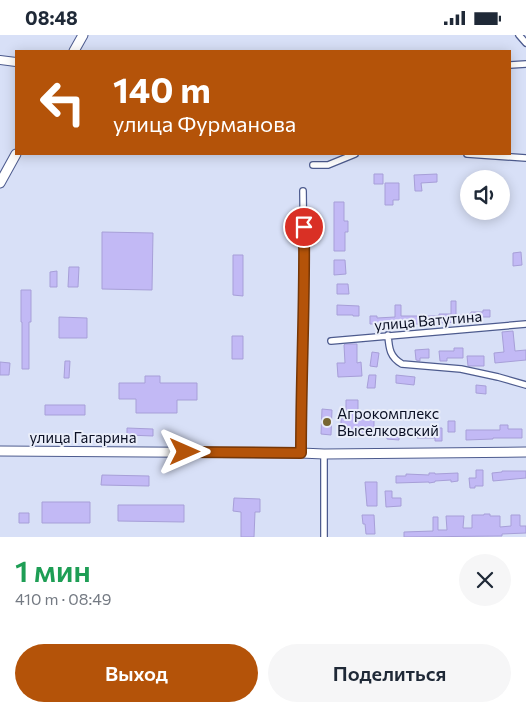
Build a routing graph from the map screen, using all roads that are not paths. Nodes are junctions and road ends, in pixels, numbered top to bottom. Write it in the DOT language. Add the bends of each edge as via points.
graph roads {
  1 [pos="83,35"];
  2 [pos="519,35"];
  3 [pos="526,43"];
  4 [pos="75,50"];
  5 [pos="0,59"];
  6 [pos="15,62"];
  7 [pos="526,64"];
  8 [pos="511,65"];
  9 [pos="15,155"];
  10 [pos="353,155"];
  11 [pos="482,155"];
  12 [pos="526,158"];
  13 [pos="313,165"];
  14 [pos="1,178"];
  15 [pos="303,191"];
  16 [pos="526,323"];
  17 [pos="388,335"];
  18 [pos="331,341"];
  19 [pos="526,385"];
  20 [pos="0,451"];
  21 [pos="526,452"];
  22 [pos="301,453"];
  23 [pos="324,454"];
  24 [pos="324,537"];
  1 -- 4 [label="main road"];
  2 -- 3 [label="street"];
  5 -- 6 [label="street"];
  7 -- 8 [label="street"];
  9 -- 14 [label="main road"];
  10 -- 13 [label="street" via="328,165"];
  11 -- 12 [label="street"];
  15 -- 22 [label="street"];
  16 -- 17 [label="street, улица Ватутина"];
  17 -- 18 [label="street, улица Ватутина"];
  17 -- 19 [label="street" via="390,353 402,364 461,369"];
  20 -- 22 [label="main road, улица Гагарина"];
  21 -- 23 [label="main road, улица Гагарина"];
  22 -- 23 [label="main road, улица Гагарина"];
  23 -- 24 [label="street"];
}
